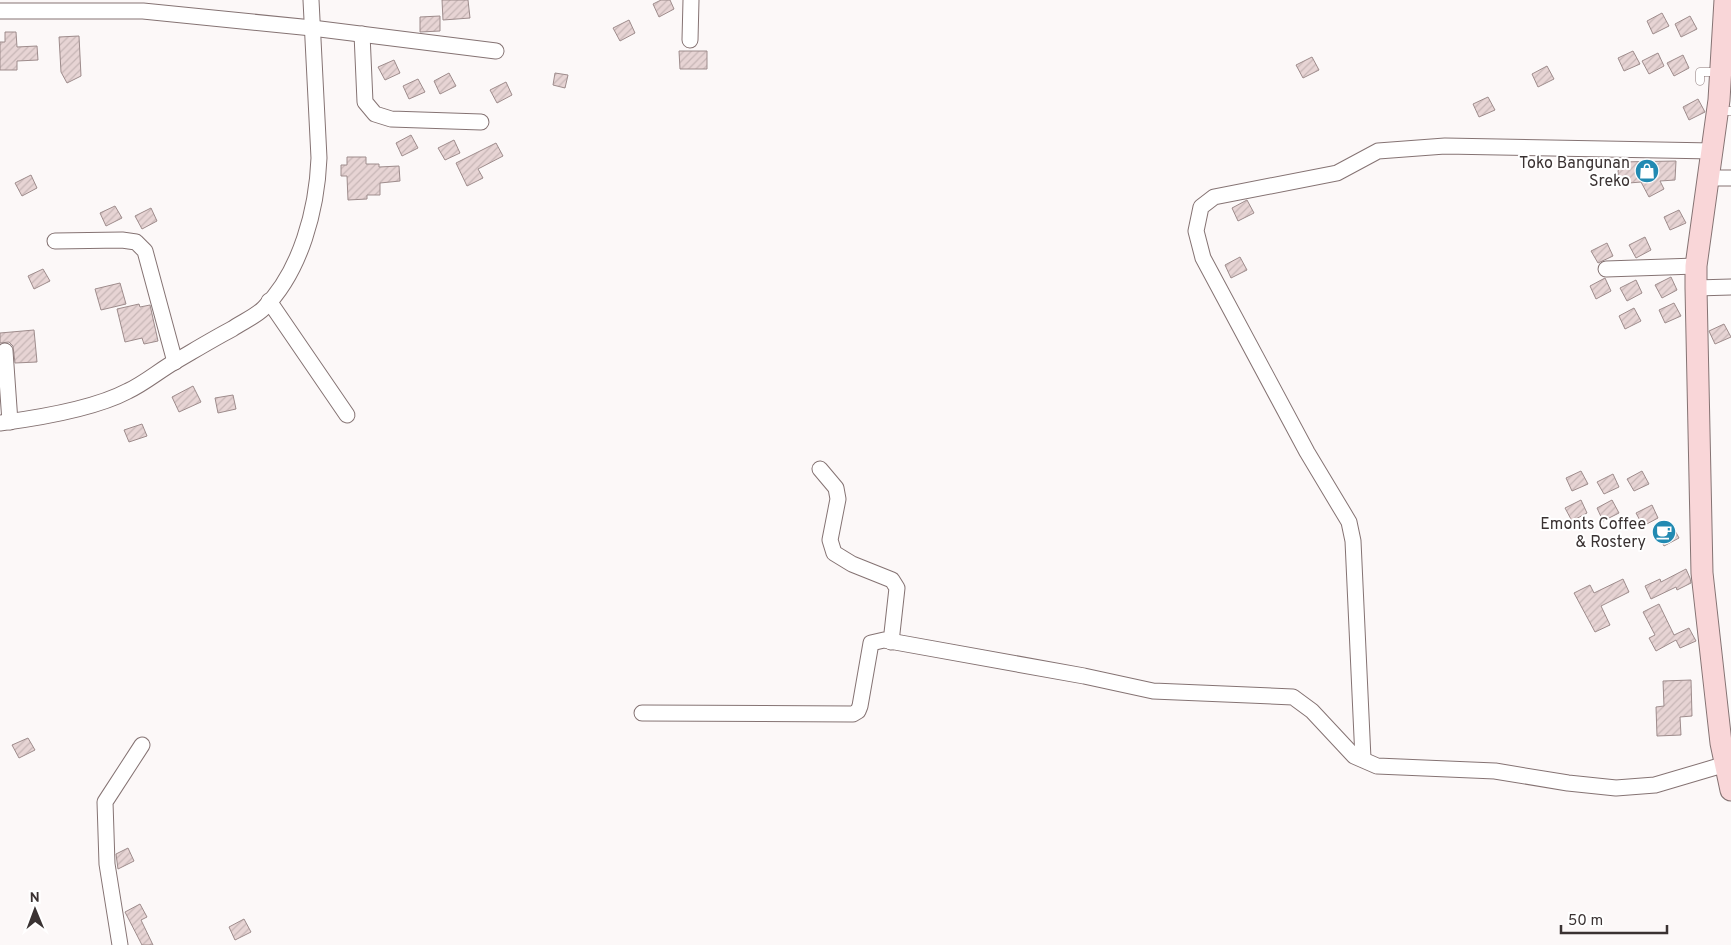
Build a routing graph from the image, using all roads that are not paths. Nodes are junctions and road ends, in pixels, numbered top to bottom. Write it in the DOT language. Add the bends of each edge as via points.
graph roads {
  1 [pos="311,0"];
  2 [pos="691,0"];
  3 [pos="1725,0"];
  4 [pos="0,11"];
  5 [pos="312,28"];
  6 [pos="362,34"];
  7 [pos="690,40"];
  8 [pos="1727,43"];
  9 [pos="496,50"];
  10 [pos="1721,72"];
  11 [pos="1700,81"];
  12 [pos="1725,111"];
  13 [pos="481,122"];
  14 [pos="1713,150"];
  15 [pos="1710,178"];
  16 [pos="1731,178"];
  17 [pos="55,241"];
  18 [pos="1696,266"];
  19 [pos="1606,269"];
  20 [pos="1731,286"];
  21 [pos="1696,288"];
  22 [pos="269,301"];
  23 [pos="4,351"];
  24 [pos="174,362"];
  25 [pos="347,415"];
  26 [pos="5,423"];
  27 [pos="820,468"];
  28 [pos="891,642"];
  29 [pos="642,714"];
  30 [pos="142,745"];
  31 [pos="1726,750"];
  32 [pos="1363,759"];
  33 [pos="1731,790"];
  34 [pos="120,945"];
  1 -- 5 [label="street"];
  2 -- 7 [label="street"];
  3 -- 8 [label="street"];
  4 -- 5 [label="street" via="144,11"];
  5 -- 6 [label="street"];
  5 -- 22 [label="street" via="318,182 306,234 293,266"];
  6 -- 9 [label="street"];
  6 -- 13 [label="street" via="365,102 375,114 391,119"];
  8 -- 10 [label="street"];
  10 -- 11 [label="lane" via="1700,72"];
  10 -- 12 [label="street"];
  12 -- 14 [label="street"];
  14 -- 15 [label="street"];
  14 -- 32 [label="street" via="1446,146 1378,151 1337,172 1214,197 1201,207 1196,231 1203,258 1348,522 1353,541"];
  15 -- 16 [label="street"];
  15 -- 18 [label="street"];
  17 -- 24 [label="street" via="122,240 136,242 145,251"];
  18 -- 19 [label="street"];
  18 -- 21 [label="street"];
  20 -- 21 [label="street"];
  21 -- 31 [label="street" via="1702,573"];
  22 -- 24 [label="street" via="250,318"];
  22 -- 25 [label="street"];
  23 -- 26 [label="street"];
  24 -- 26 [label="street" via="114,398"];
  27 -- 28 [label="street" via="836,488 838,499 830,540 834,553 892,580 897,588"];
  28 -- 29 [label="street" via="871,643 860,706 853,714"];
  28 -- 32 [label="street" via="1154,691 1293,696 1312,711 1354,756"];
  30 -- 34 [label="street" via="105,802 107,864"];
  31 -- 32 [label="street" via="1655,785 1616,788 1496,771 1377,766"];
  31 -- 33 [label="street"];
}
